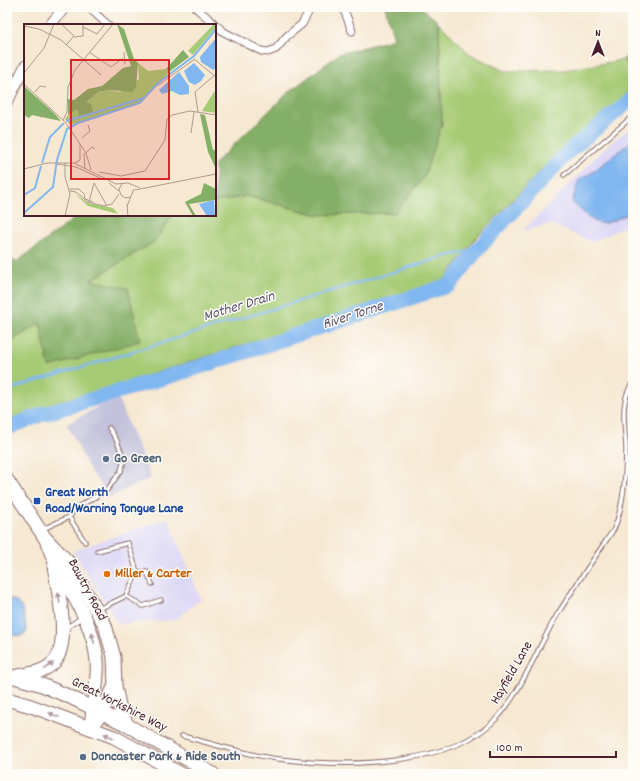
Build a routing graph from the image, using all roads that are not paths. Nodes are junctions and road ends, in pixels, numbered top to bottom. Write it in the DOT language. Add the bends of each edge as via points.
graph roads {
  1 [pos="65,7"];
  2 [pos="88,7"];
  3 [pos="195,7"];
  4 [pos="311,7"];
  5 [pos="343,7"];
  6 [pos="51,24"];
  7 [pos="107,24"];
  8 [pos="215,24"];
  9 [pos="216,25"];
  10 [pos="352,31"];
  11 [pos="24,68"];
  12 [pos="7,103"];
  13 [pos="633,116"];
  14 [pos="564,175"];
  15 [pos="633,382"];
  16 [pos="109,428"];
  17 [pos="7,480"];
  18 [pos="69,516"];
  19 [pos="43,535"];
  20 [pos="85,542"];
  21 [pos="97,551"];
  22 [pos="53,561"];
  23 [pos="137,572"];
  24 [pos="152,584"];
  25 [pos="126,596"];
  26 [pos="161,600"];
  27 [pos="97,610"];
  28 [pos="85,616"];
  29 [pos="63,636"];
  30 [pos="11,676"];
  31 [pos="115,686"];
  32 [pos="7,699"];
  33 [pos="97,711"];
  34 [pos="127,725"];
  35 [pos="91,728"];
  36 [pos="182,736"];
  37 [pos="181,774"];
  38 [pos="213,774"];
  1 -- 6 [label="street"];
  2 -- 7 [label="street"];
  3 -- 8 [label="street"];
  4 -- 9 [label="street" via="302,24 276,49 268,52 224,32"];
  5 -- 10 [label="street"];
  11 -- 12 [label="street"];
  13 -- 14 [label="lane"];
  15 -- 36 [label="lane, Hayfield Lane" via="628,389 623,408 625,473 619,517 614,529 557,615 511,699 498,717 481,732 454,747 419,756 382,761 327,762 279,759"];
  16 -- 18 [label="lane" via="117,440 124,460 121,471 107,490 76,508"];
  17 -- 19 [label="highway, Bawtry Road"];
  18 -- 19 [label="lane"];
  18 -- 20 [label="lane"];
  19 -- 22 [label="highway, Bawtry Road"];
  19 -- 27 [label="highway, Bawtry Road" via="68,562"];
  21 -- 23 [label="lane" via="128,543"];
  22 -- 28 [label="highway, Bawtry Road"];
  29 -- 22 [label="highway, one-way"];
  23 -- 24 [label="lane" via="147,572"];
  23 -- 25 [label="lane"];
  25 -- 26 [label="lane" via="143,606"];
  25 -- 27 [label="lane"];
  27 -- 28 [label="lane"];
  27 -- 31 [label="highway, Bawtry Road" via="114,657"];
  28 -- 29 [label="lane" via="70,626"];
  33 -- 28 [label="highway, Bawtry Road, one-way" via="97,662 92,634"];
  30 -- 29 [label="highway, one-way" via="43,670 52,664 58,657"];
  30 -- 33 [label="highway, Great Yorkshire Way" via="65,694"];
  31 -- 33 [label="highway, Bawtry Road"];
  31 -- 34 [label="highway, Bawtry Road"];
  35 -- 32 [label="highway, one-way"];
  33 -- 34 [label="highway, Great Yorkshire Way"];
  33 -- 35 [label="highway, Bawtry Road"];
  34 -- 38 [label="highway, Great Yorkshire Way"];
  37 -- 35 [label="highway, one-way" via="114,737"];
}
